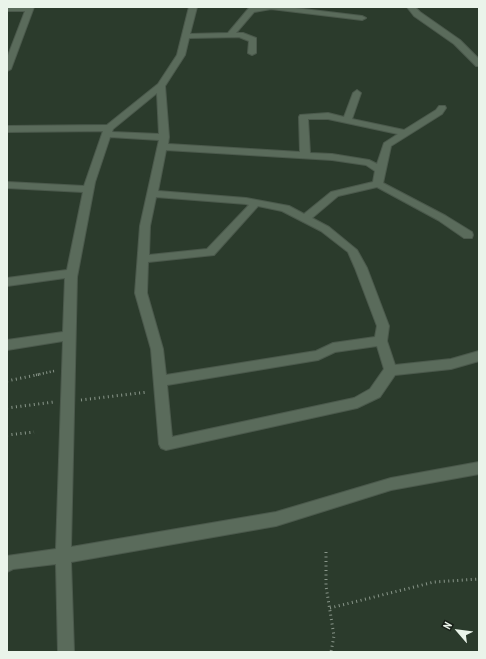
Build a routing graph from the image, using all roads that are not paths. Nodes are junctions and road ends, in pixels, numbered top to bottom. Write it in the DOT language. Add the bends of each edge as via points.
graph roads {
  1 [pos="411,7"];
  2 [pos="29,8"];
  3 [pos="194,8"];
  4 [pos="7,9"];
  5 [pos="362,18"];
  6 [pos="230,35"];
  7 [pos="186,36"];
  8 [pos="252,53"];
  9 [pos="479,64"];
  10 [pos="7,69"];
  11 [pos="161,86"];
  12 [pos="357,93"];
  13 [pos="442,108"];
  14 [pos="347,120"];
  15 [pos="7,130"];
  16 [pos="108,131"];
  17 [pos="406,133"];
  18 [pos="163,142"];
  19 [pos="305,156"];
  20 [pos="380,170"];
  21 [pos="378,184"];
  22 [pos="7,185"];
  23 [pos="89,190"];
  24 [pos="152,194"];
  25 [pos="256,203"];
  26 [pos="305,218"];
  27 [pos="468,235"];
  28 [pos="143,259"];
  29 [pos="72,273"];
  30 [pos="7,282"];
  31 [pos="69,336"];
  32 [pos="381,341"];
  33 [pos="7,345"];
  34 [pos="479,356"];
  35 [pos="391,370"];
  36 [pos="160,386"];
  37 [pos="479,468"];
  38 [pos="63,556"];
  39 [pos="7,564"];
  40 [pos="66,652"];
  1 -- 9 [label="street" via="457,42"];
  2 -- 4 [label="street"];
  2 -- 10 [label="street"];
  3 -- 7 [label="street"];
  5 -- 6 [label="street" via="271,7 252,10"];
  6 -- 7 [label="street"];
  6 -- 8 [label="street" via="240,35 253,40"];
  7 -- 11 [label="street" via="181,55"];
  11 -- 16 [label="street"];
  11 -- 18 [label="street"];
  12 -- 14 [label="street"];
  13 -- 17 [label="street"];
  14 -- 17 [label="street"];
  14 -- 19 [label="street" via="328,116 303,117"];
  15 -- 16 [label="street"];
  16 -- 18 [label="street"];
  16 -- 23 [label="street"];
  17 -- 20 [label="street" via="387,145"];
  18 -- 19 [label="street"];
  18 -- 24 [label="street"];
  19 -- 20 [label="street" via="369,163"];
  20 -- 21 [label="street"];
  21 -- 26 [label="street" via="335,194"];
  21 -- 27 [label="street"];
  22 -- 23 [label="street"];
  23 -- 29 [label="street"];
  24 -- 25 [label="street"];
  24 -- 28 [label="street" via="145,226"];
  25 -- 26 [label="street" via="285,208"];
  25 -- 28 [label="street" via="210,252"];
  26 -- 32 [label="street" via="325,229 352,250 383,326"];
  28 -- 36 [label="street" via="141,293 157,349"];
  29 -- 30 [label="street"];
  29 -- 31 [label="street"];
  31 -- 33 [label="street"];
  31 -- 38 [label="street"];
  32 -- 35 [label="street"];
  32 -- 36 [label="street" via="333,348 318,355"];
  34 -- 35 [label="street" via="451,364"];
  35 -- 36 [label="street" via="375,393 357,404 166,444"];
  37 -- 38 [label="street" via="391,484 276,519"];
  38 -- 39 [label="street"];
  38 -- 40 [label="street"];
}
